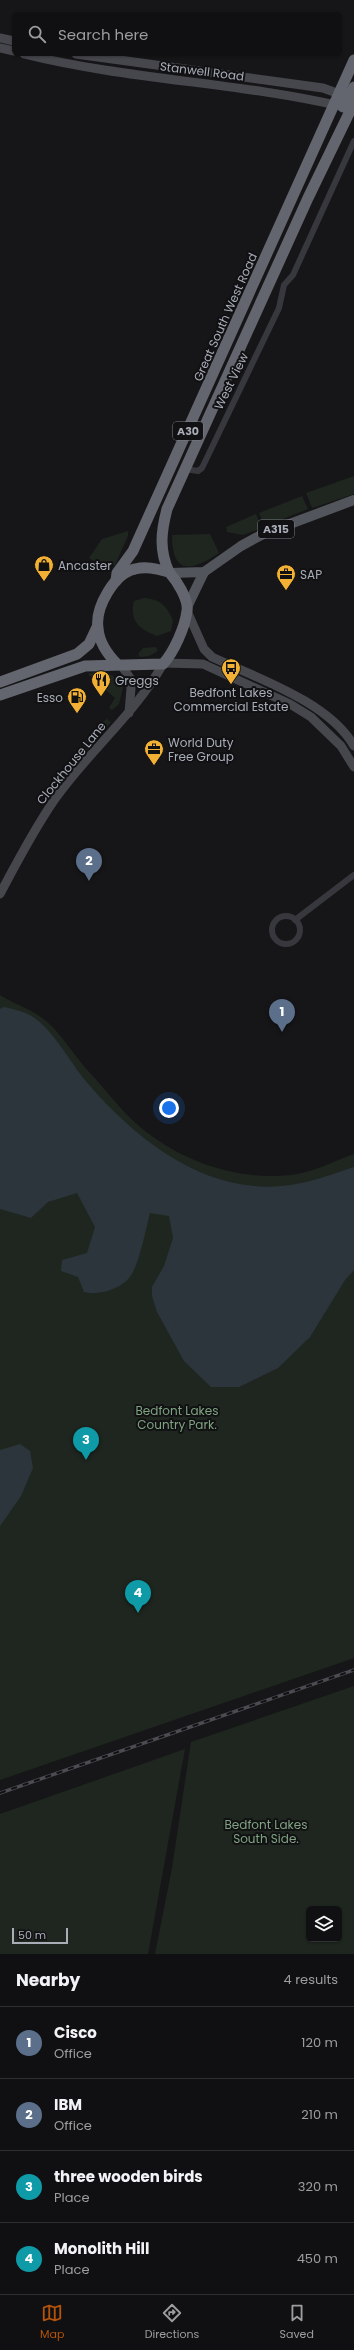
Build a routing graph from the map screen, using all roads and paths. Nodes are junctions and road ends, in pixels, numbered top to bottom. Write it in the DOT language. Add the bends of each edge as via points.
graph roads {
  1 [pos="0,38"];
  2 [pos="12,41"];
  3 [pos="0,48"];
  4 [pos="12,51"];
  5 [pos="34,56"];
  6 [pos="91,56"];
  7 [pos="354,60"];
  8 [pos="354,87"];
  9 [pos="347,103"];
  10 [pos="354,141"];
  11 [pos="273,278"];
  12 [pos="284,285"];
  13 [pos="185,468"];
  14 [pos="354,500"];
  15 [pos="204,572"];
  16 [pos="170,573"];
  17 [pos="116,581"];
  18 [pos="187,609"];
  19 [pos="97,626"];
  20 [pos="164,664"];
  21 [pos="119,665"];
  22 [pos="0,682"];
  23 [pos="0,695"];
  24 [pos="129,713"];
  25 [pos="354,746"];
  26 [pos="354,767"];
  27 [pos="354,874"];
  28 [pos="0,894"];
  29 [pos="295,920"];
  1 -- 2 [label="street"];
  3 -- 4 [label="street"];
  5 -- 9 [label="street, Stanwell Road" via="92,68"];
  6 -- 9 [label="street, Stanwell Road" via="323,88"];
  7 -- 9 [label="highway, Great South West Road / A30"];
  8 -- 9 [label="highway"];
  9 -- 11 [label="highway, Great South West Road / A30"];
  9 -- 17 [label="highway, Great South West Road / A30" via="133,551 117,573"];
  10 -- 12 [label="street, West View" via="293,275"];
  11 -- 12 [label="street"];
  11 -- 13 [label="highway, Great South West Road / A30"];
  12 -- 13 [label="street, West View" via="279,308 202,468 194,472"];
  13 -- 16 [label="highway, Great South West Road / A30" via="163,526 162,556"];
  14 -- 15 [label="main road, A315" via="263,534"];
  15 -- 16 [label="main road"];
  15 -- 18 [label="main road, A315"];
  16 -- 17 [label="highway" via="148,567 135,569"];
  16 -- 18 [label="highway" via="182,592"];
  17 -- 19 [label="highway" via="101,608"];
  18 -- 20 [label="highway" via="179,635"];
  18 -- 25 [label="street" via="204,649 212,657 310,705 329,717"];
  19 -- 21 [label="highway" via="104,646"];
  19 -- 22 [label="highway" via="89,644 77,654"];
  20 -- 21 [label="highway"];
  20 -- 24 [label="street, Clockhouse Lane"];
  20 -- 26 [label="street" via="203,664 290,704 311,717 341,746"];
  21 -- 23 [label="highway" via="85,666"];
  21 -- 24 [label="street" via="130,678"];
  24 -- 28 [label="street, Clockhouse Lane" via="55,799"];
  27 -- 29 [label="street"];
  29 -- 29 [label="street" via="300,930 295,940 288,943 277,940 273,934 274,922 287,916"];
}
